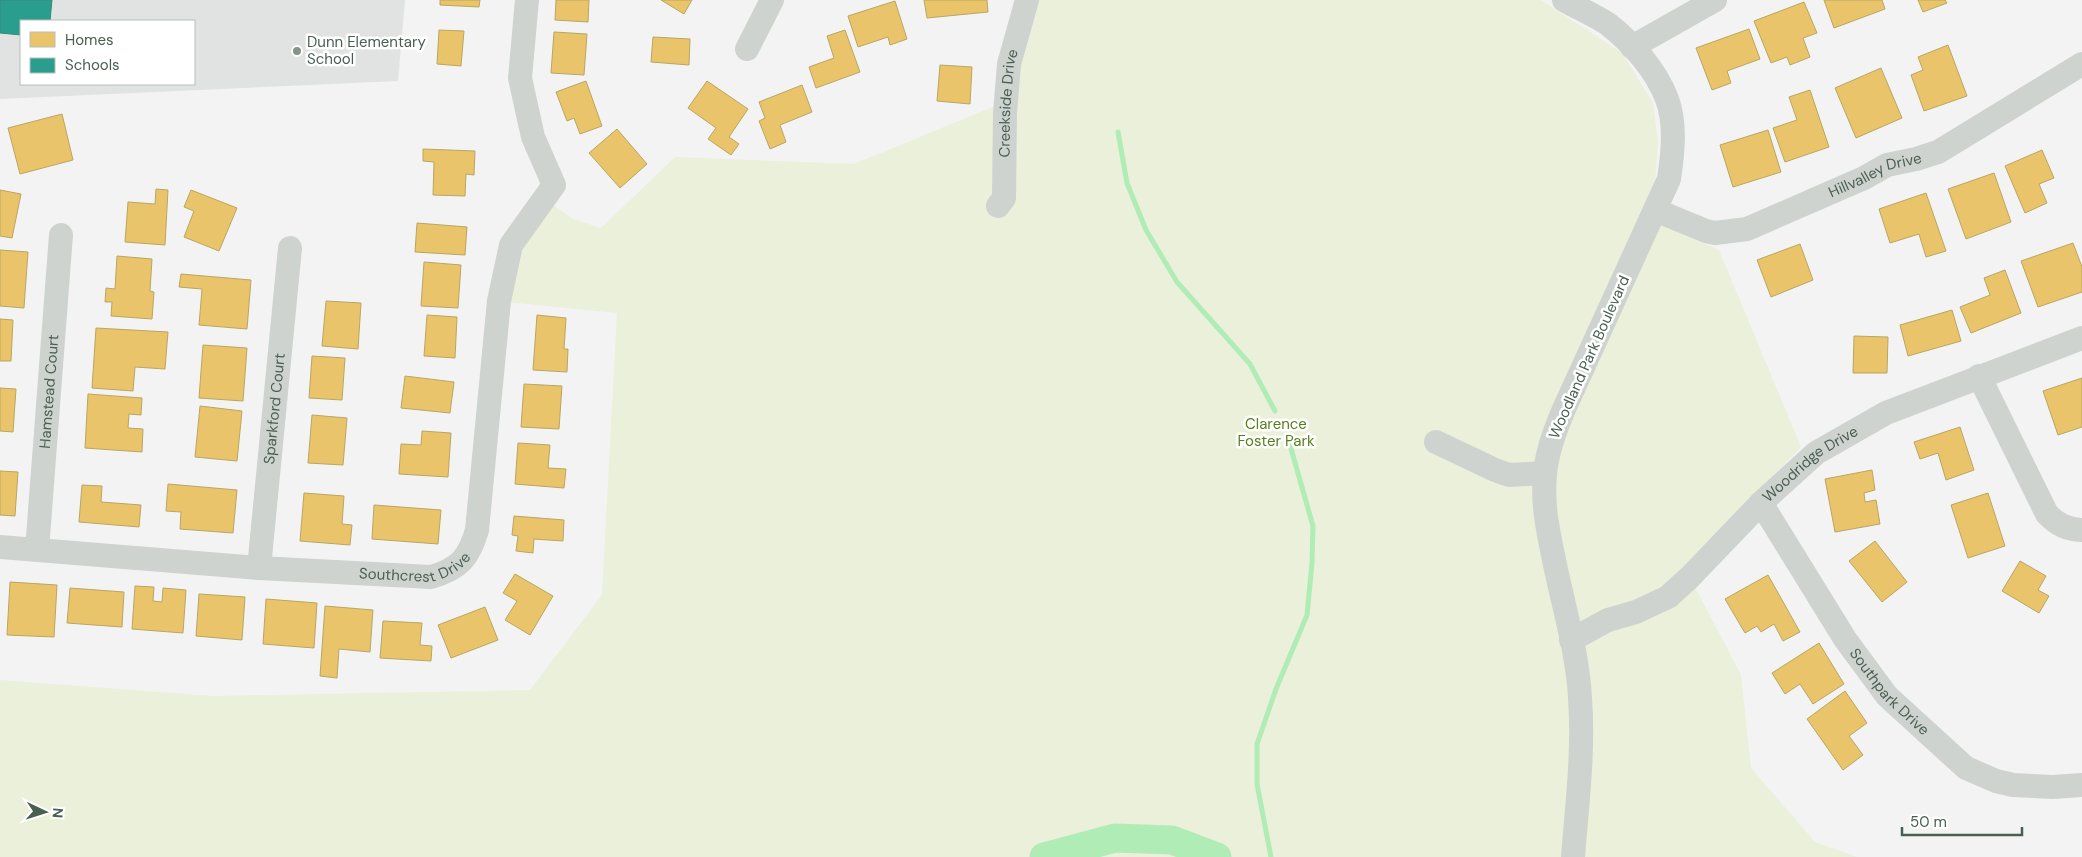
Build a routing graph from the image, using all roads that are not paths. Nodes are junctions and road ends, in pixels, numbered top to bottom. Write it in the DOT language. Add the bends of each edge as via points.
graph roads {
  1 [pos="527,0"];
  2 [pos="772,0"];
  3 [pos="1027,0"];
  4 [pos="1564,0"];
  5 [pos="1715,0"];
  6 [pos="1632,47"];
  7 [pos="747,49"];
  8 [pos="2082,64"];
  9 [pos="998,206"];
  10 [pos="1655,210"];
  11 [pos="61,235"];
  12 [pos="290,248"];
  13 [pos="2082,338"];
  14 [pos="1979,376"];
  15 [pos="1436,442"];
  16 [pos="1545,473"];
  17 [pos="1761,503"];
  18 [pos="2082,530"];
  19 [pos="0,547"];
  20 [pos="37,550"];
  21 [pos="260,568"];
  22 [pos="1571,640"];
  23 [pos="2082,785"];
  24 [pos="1572,857"];
  1 -- 21 [label="street, Southcrest Drive" via="520,78 533,137 554,185 511,245 499,301 477,530 471,550 458,565 431,577"];
  2 -- 7 [label="street"];
  3 -- 9 [label="street, Creekside Drive" via="1009,64 1004,198"];
  4 -- 6 [label="street, Woodland Park Boulevard" via="1608,24"];
  5 -- 6 [label="street"];
  6 -- 10 [label="street, Woodland Park Boulevard" via="1648,64 1667,99 1670,115 1673,152 1669,179"];
  8 -- 10 [label="street, Hillvalley Drive" via="1938,152 1887,165 1747,229 1714,233"];
  10 -- 16 [label="street, Woodland Park Boulevard" via="1564,409 1551,441"];
  11 -- 20 [label="street, Hamstead Court"];
  12 -- 21 [label="street, Sparkford Court"];
  13 -- 14 [label="street, Woodridge Drive"];
  14 -- 17 [label="street, Woodridge Drive" via="1886,413 1816,452"];
  14 -- 18 [label="street" via="2047,514 2058,525"];
  15 -- 16 [label="street" via="1509,475"];
  16 -- 22 [label="street, Woodland Park Boulevard" via="1546,520"];
  17 -- 22 [label="street, Woodridge Drive" via="1668,597 1636,612 1608,620"];
  17 -- 23 [label="street, Southpark Drive" via="1845,639 1887,696 1966,768 2013,785"];
  19 -- 20 [label="street, Southcrest Drive"];
  20 -- 21 [label="street, Southcrest Drive"];
  22 -- 24 [label="street, Woodland Park Boulevard" via="1580,697 1579,778"];
}
